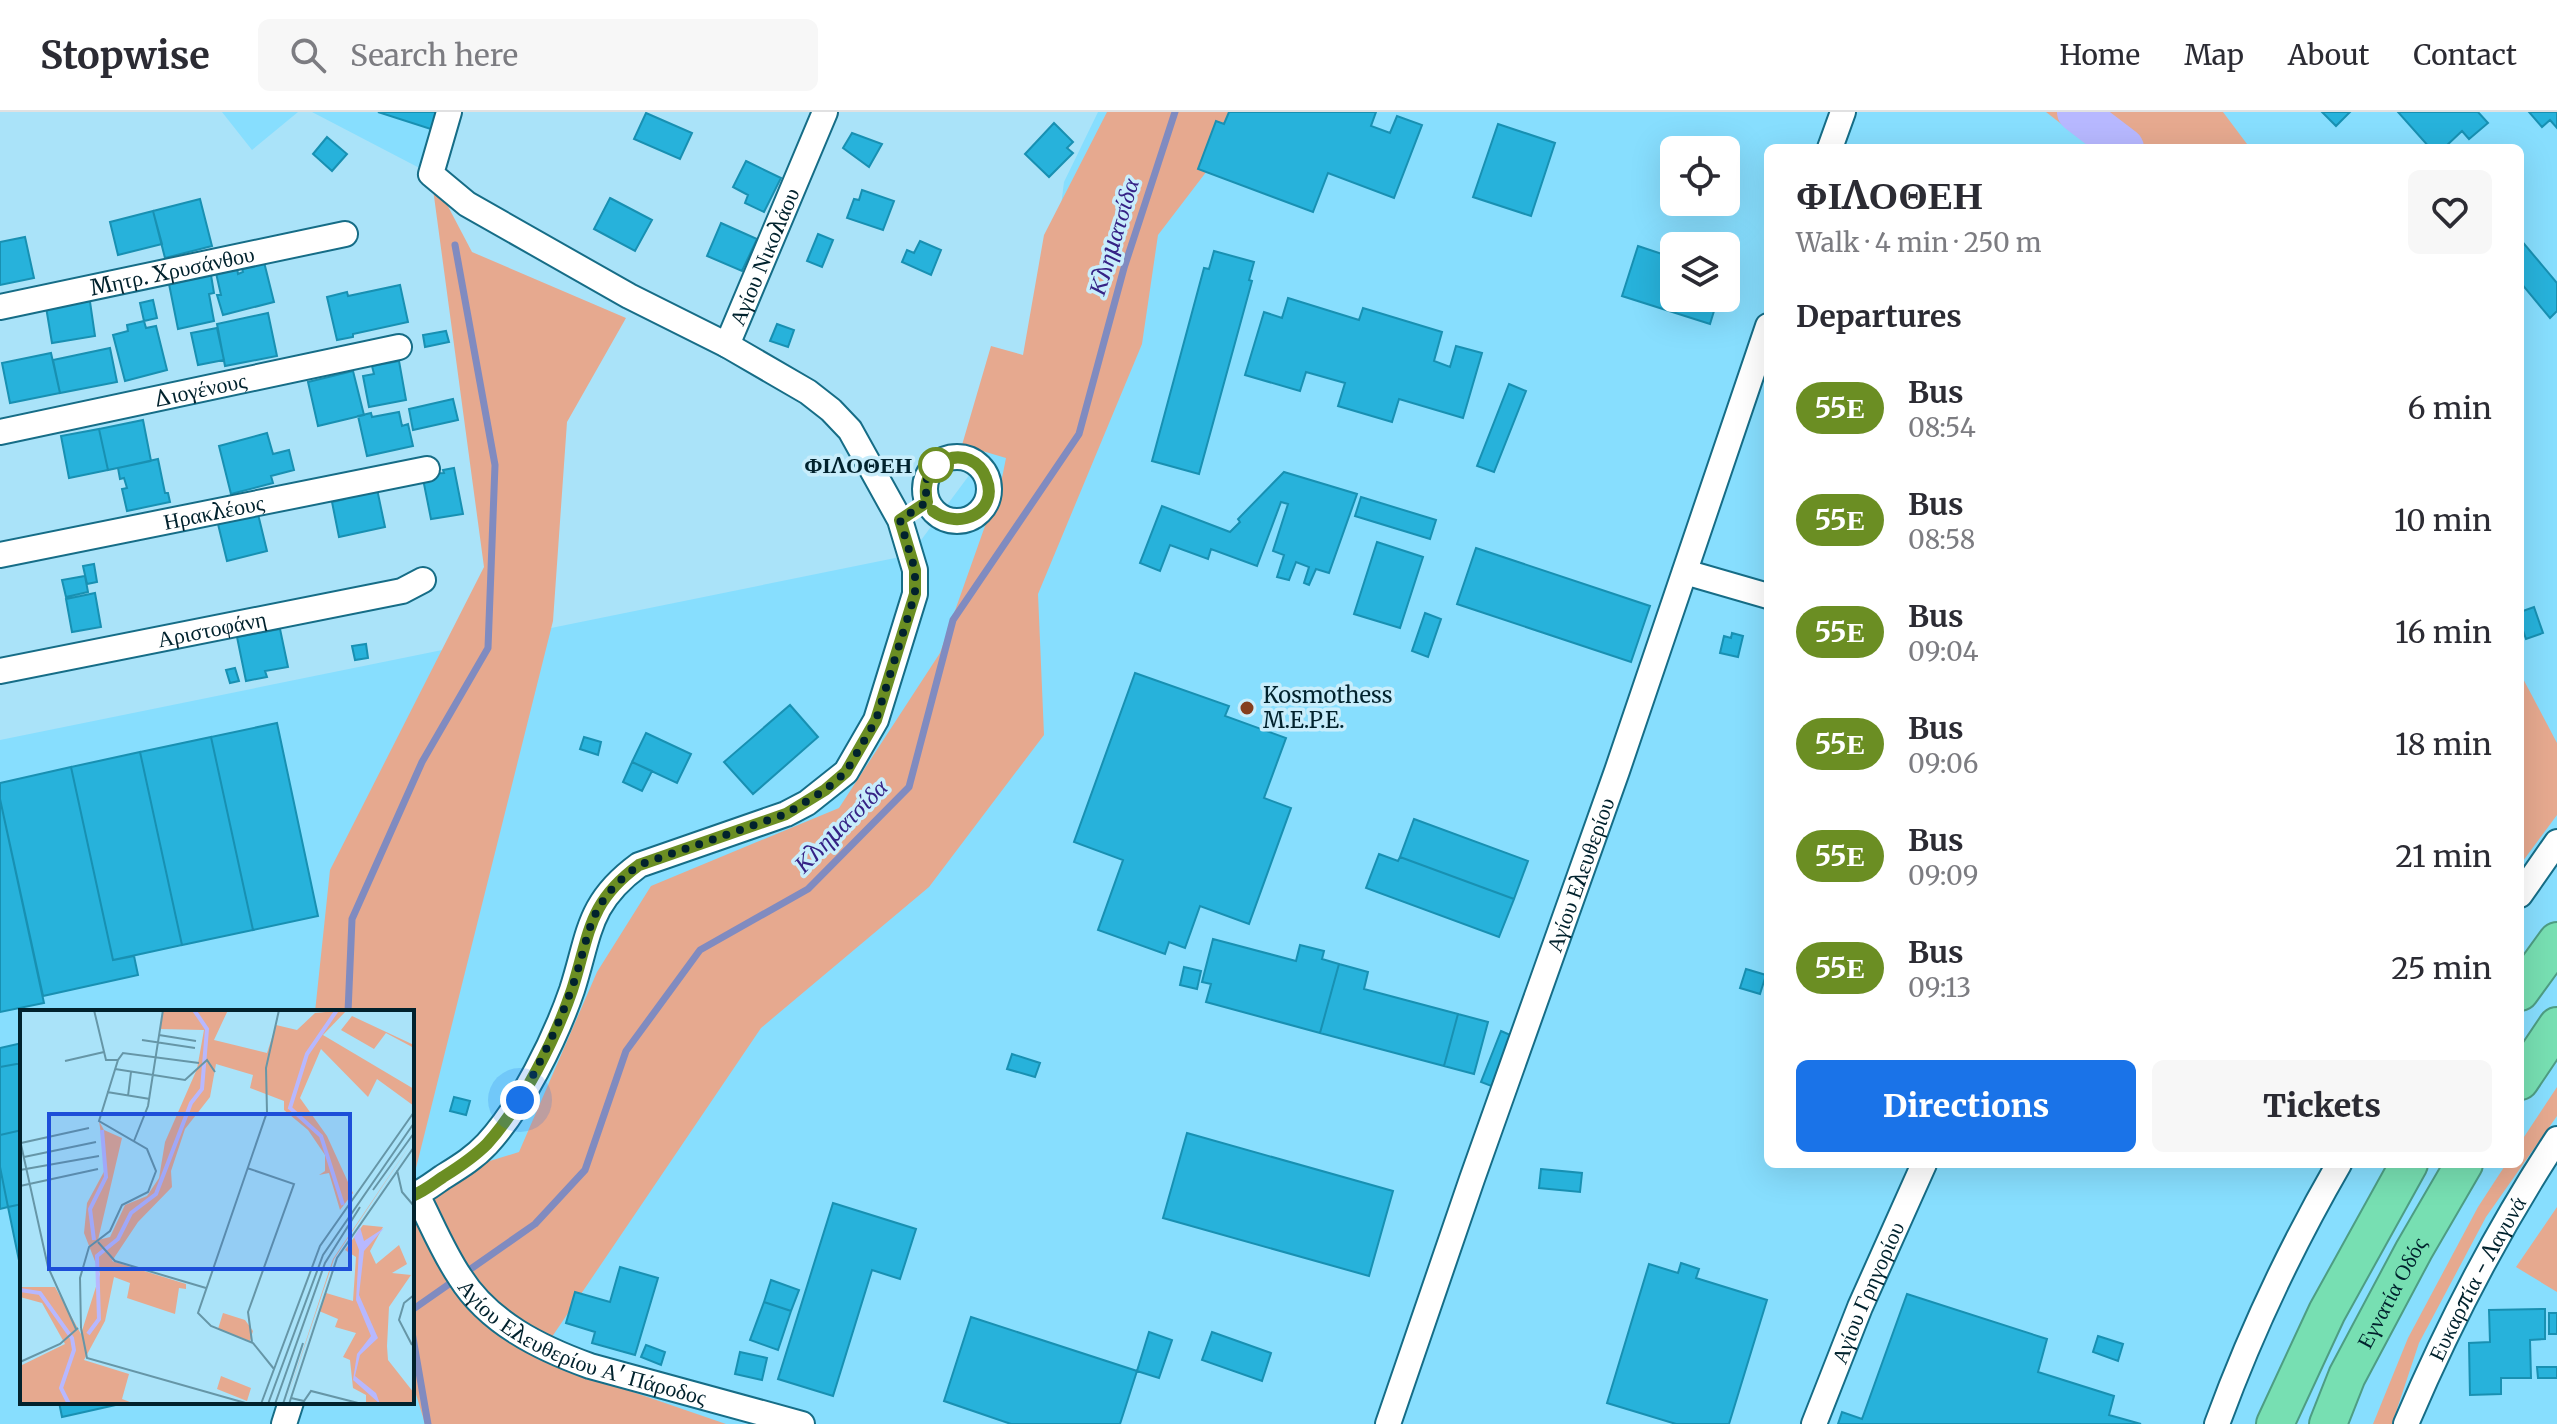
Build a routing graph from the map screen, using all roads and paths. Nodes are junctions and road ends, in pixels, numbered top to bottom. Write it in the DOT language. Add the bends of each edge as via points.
graph roads {
  1 [pos="449,112"];
  2 [pos="825,112"];
  3 [pos="1843,112"];
  4 [pos="1831,144"];
  5 [pos="345,234"];
  6 [pos="0,307"];
  7 [pos="1764,338"];
  8 [pos="727,345"];
  9 [pos="399,347"];
  10 [pos="0,432"];
  11 [pos="427,469"];
  12 [pos="927,502"];
  13 [pos="900,520"];
  14 [pos="0,555"];
  15 [pos="1685,572"];
  16 [pos="423,580"];
  17 [pos="1764,595"];
  18 [pos="0,671"];
  19 [pos="2557,842"];
  20 [pos="2524,889"];
  21 [pos="2557,941"];
  22 [pos="2524,986"];
  23 [pos="2557,1026"];
  24 [pos="2524,1075"];
  25 [pos="2557,1139"];
  26 [pos="1922,1168"];
  27 [pos="2337,1168"];
  28 [pos="2407,1168"];
  29 [pos="2462,1168"];
  30 [pos="414,1195"];
  31 [pos="290,1404"];
  32 [pos="284,1424"];
  33 [pos="802,1424"];
  34 [pos="1388,1424"];
  35 [pos="1814,1424"];
  36 [pos="2217,1424"];
  37 [pos="2275,1424"];
  38 [pos="2328,1424"];
  39 [pos="2406,1424"];
  1 -- 8 [label="street" via="431,174 467,204"];
  2 -- 8 [label="street, Αγίου Νικολάου"];
  3 -- 4 [label="street"];
  5 -- 6 [label="street, Μητρ. Χρυσάνθου"];
  7 -- 15 [label="street, Αγίου Ελευθερίου"];
  8 -- 13 [label="street, Αγίου Νικολάου" via="831,410 850,430"];
  9 -- 10 [label="street, Διογένους"];
  11 -- 14 [label="street, Ηρακλέους"];
  12 -- 13 [label="street"];
  13 -- 30 [label="street, Αγίου Νικολάου" via="915,570 915,594 876,720 846,772 786,814 639,865 619,880 592,919 571,992 520,1100 477,1153"];
  15 -- 17 [label="street"];
  15 -- 34 [label="street, Αγίου Ελευθερίου"];
  16 -- 18 [label="street, Αριστοφάνη" via="402,591"];
  19 -- 20 [label="street"];
  21 -- 22 [label="highway"];
  23 -- 24 [label="highway"];
  25 -- 39 [label="street, Ευκαρπία - Λαγυνά" via="2472,1282"];
  26 -- 35 [label="street, Αγίου Γρηγορίου"];
  27 -- 36 [label="street" via="2267,1303"];
  28 -- 37 [label="highway" via="2327,1312"];
  29 -- 38 [label="highway, Εγνατία Οδός" via="2347,1376"];
  30 -- 33 [label="street, Αγίου Ελευθερίου Α' Πάροδος" via="459,1277 482,1305 518,1334 590,1366"];
  31 -- 32 [label="street"];
}
